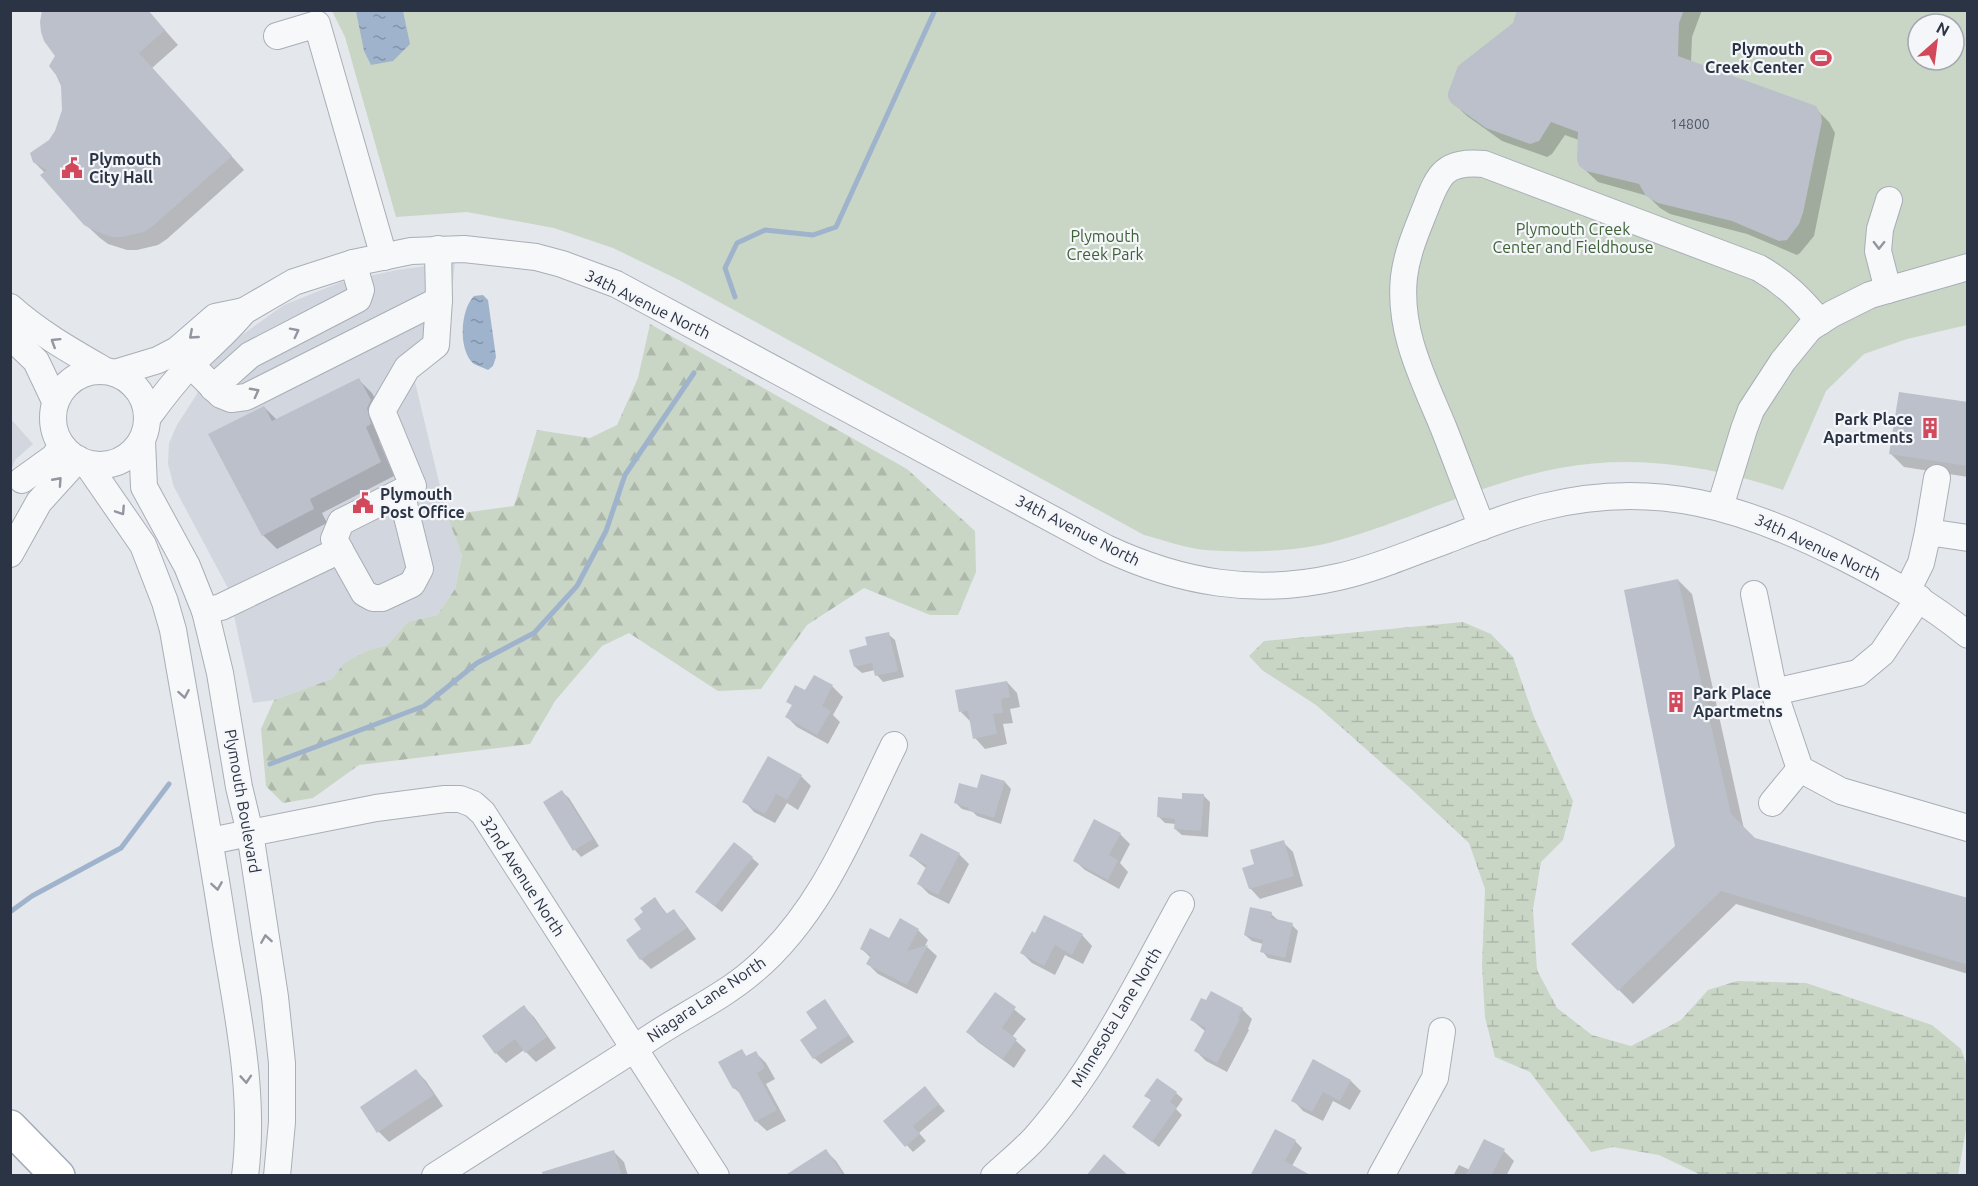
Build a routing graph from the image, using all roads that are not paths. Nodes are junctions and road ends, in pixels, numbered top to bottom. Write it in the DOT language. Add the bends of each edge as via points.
graph roads {
  1 [pos="315,17"];
  2 [pos="277,36"];
  3 [pos="1889,200"];
  4 [pos="438,249"];
  5 [pos="384,257"];
  6 [pos="353,263"];
  7 [pos="1968,267"];
  8 [pos="1888,290"];
  9 [pos="439,300"];
  10 [pos="10,307"];
  11 [pos="244,311"];
  12 [pos="1820,322"];
  13 [pos="10,336"];
  14 [pos="191,365"];
  15 [pos="109,371"];
  16 [pos="213,388"];
  17 [pos="55,401"];
  18 [pos="145,429"];
  19 [pos="76,456"];
  20 [pos="16,475"];
  21 [pos="1937,478"];
  22 [pos="401,492"];
  23 [pos="39,502"];
  24 [pos="1719,507"];
  25 [pos="1482,527"];
  26 [pos="1928,532"];
  27 [pos="1968,538"];
  28 [pos="340,550"];
  29 [pos="10,554"];
  30 [pos="1754,594"];
  31 [pos="1913,594"];
  32 [pos="204,611"];
  33 [pos="1968,635"];
  34 [pos="1774,693"];
  35 [pos="894,745"];
  36 [pos="1800,769"];
  37 [pos="1772,802"];
  38 [pos="1968,828"];
  39 [pos="250,833"];
  40 [pos="210,841"];
  41 [pos="1181,904"];
  42 [pos="1442,1030"];
  43 [pos="634,1049"];
  44 [pos="10,1127"];
  45 [pos="10,1132"];
  46 [pos="38,1176"];
  47 [pos="58,1176"];
  48 [pos="244,1176"];
  49 [pos="277,1176"];
  50 [pos="435,1176"];
  51 [pos="716,1176"];
  52 [pos="994,1176"];
  53 [pos="1381,1176"];
  1 -- 2 [label="street"];
  1 -- 5 [label="street"];
  3 -- 8 [label="street, one-way" via="1878,251"];
  4 -- 5 [label="street, 34th Avenue North"];
  4 -- 9 [label="street"];
  4 -- 25 [label="street, 34th Avenue North" via="536,257 616,284 1106,548 1165,572 1204,582 1244,586 1304,583 1369,568"];
  5 -- 6 [label="street, 34th Avenue North"];
  6 -- 11 [label="street, 34th Avenue North" via="294,282"];
  16 -- 6 [label="street, one-way" via="250,355 358,299 361,290"];
  7 -- 8 [label="street"];
  8 -- 12 [label="street" via="1870,295"];
  16 -- 9 [label="street, one-way" via="231,399 246,397"];
  9 -- 22 [label="street" via="436,345 407,368 382,411 413,486"];
  15 -- 10 [label="street, one-way" via="55,342"];
  11 -- 14 [label="street, 34th Avenue North"];
  11 -- 15 [label="street, 34th Avenue North, one-way" via="215,317 177,350 158,360"];
  12 -- 24 [label="street" via="1810,328 1783,361 1751,410"];
  12 -- 25 [label="street" via="1783,282 1758,268 1484,164 1451,166 1437,182 1409,250 1403,312 1410,345"];
  13 -- 17 [label="street" via="36,361"];
  14 -- 16 [label="street"];
  14 -- 18 [label="street, 34th Avenue North" via="160,400"];
  15 -- 17 [label="street" via="86,372 73,378"];
  15 -- 18 [label="street" via="137,388 144,400"];
  17 -- 19 [label="street" via="54,429"];
  18 -- 19 [label="street" via="132,453 119,462 103,465"];
  18 -- 32 [label="street, Plymouth Boulevard" via="144,487 187,566"];
  19 -- 20 [label="street" via="54,457"];
  23 -- 19 [label="street, one-way"];
  19 -- 40 [label="street, one-way" via="143,545 165,602"];
  20 -- 23 [label="street"];
  21 -- 26 [label="street"];
  22 -- 28 [label="street" via="341,522 334,539"];
  22 -- 28 [label="street" via="420,569 412,584 382,598 373,598 364,593"];
  23 -- 29 [label="street"];
  24 -- 25 [label="street, 34th Avenue North" via="1647,495 1618,495 1542,507"];
  24 -- 31 [label="street, 34th Avenue North" via="1774,524"];
  26 -- 27 [label="street"];
  26 -- 31 [label="street"];
  28 -- 32 [label="street" via="221,607"];
  30 -- 34 [label="street"];
  31 -- 33 [label="street, 34th Avenue North"];
  31 -- 34 [label="street" via="1882,652 1857,673"];
  32 -- 39 [label="street, Plymouth Boulevard" via="220,673"];
  34 -- 36 [label="street"];
  35 -- 43 [label="street, Niagara Lane North" via="824,884 779,947 750,973"];
  36 -- 37 [label="street"];
  36 -- 38 [label="street" via="1841,791"];
  39 -- 40 [label="street, 32nd Avenue North"];
  39 -- 43 [label="street, 32nd Avenue North" via="445,799 473,804 483,813"];
  49 -- 39 [label="street, Plymouth Boulevard, one-way" via="282,1062"];
  40 -- 48 [label="street, one-way" via="244,1059 248,1132"];
  41 -- 52 [label="street, Minnesota Lane North" via="1073,1090 1034,1139"];
  42 -- 53 [label="street" via="1434,1078"];
  43 -- 50 [label="street, Niagara Lane North"];
  43 -- 51 [label="street, 32nd Avenue North"];
  44 -- 47 [label="main road"];
  45 -- 46 [label="main road"];
}
